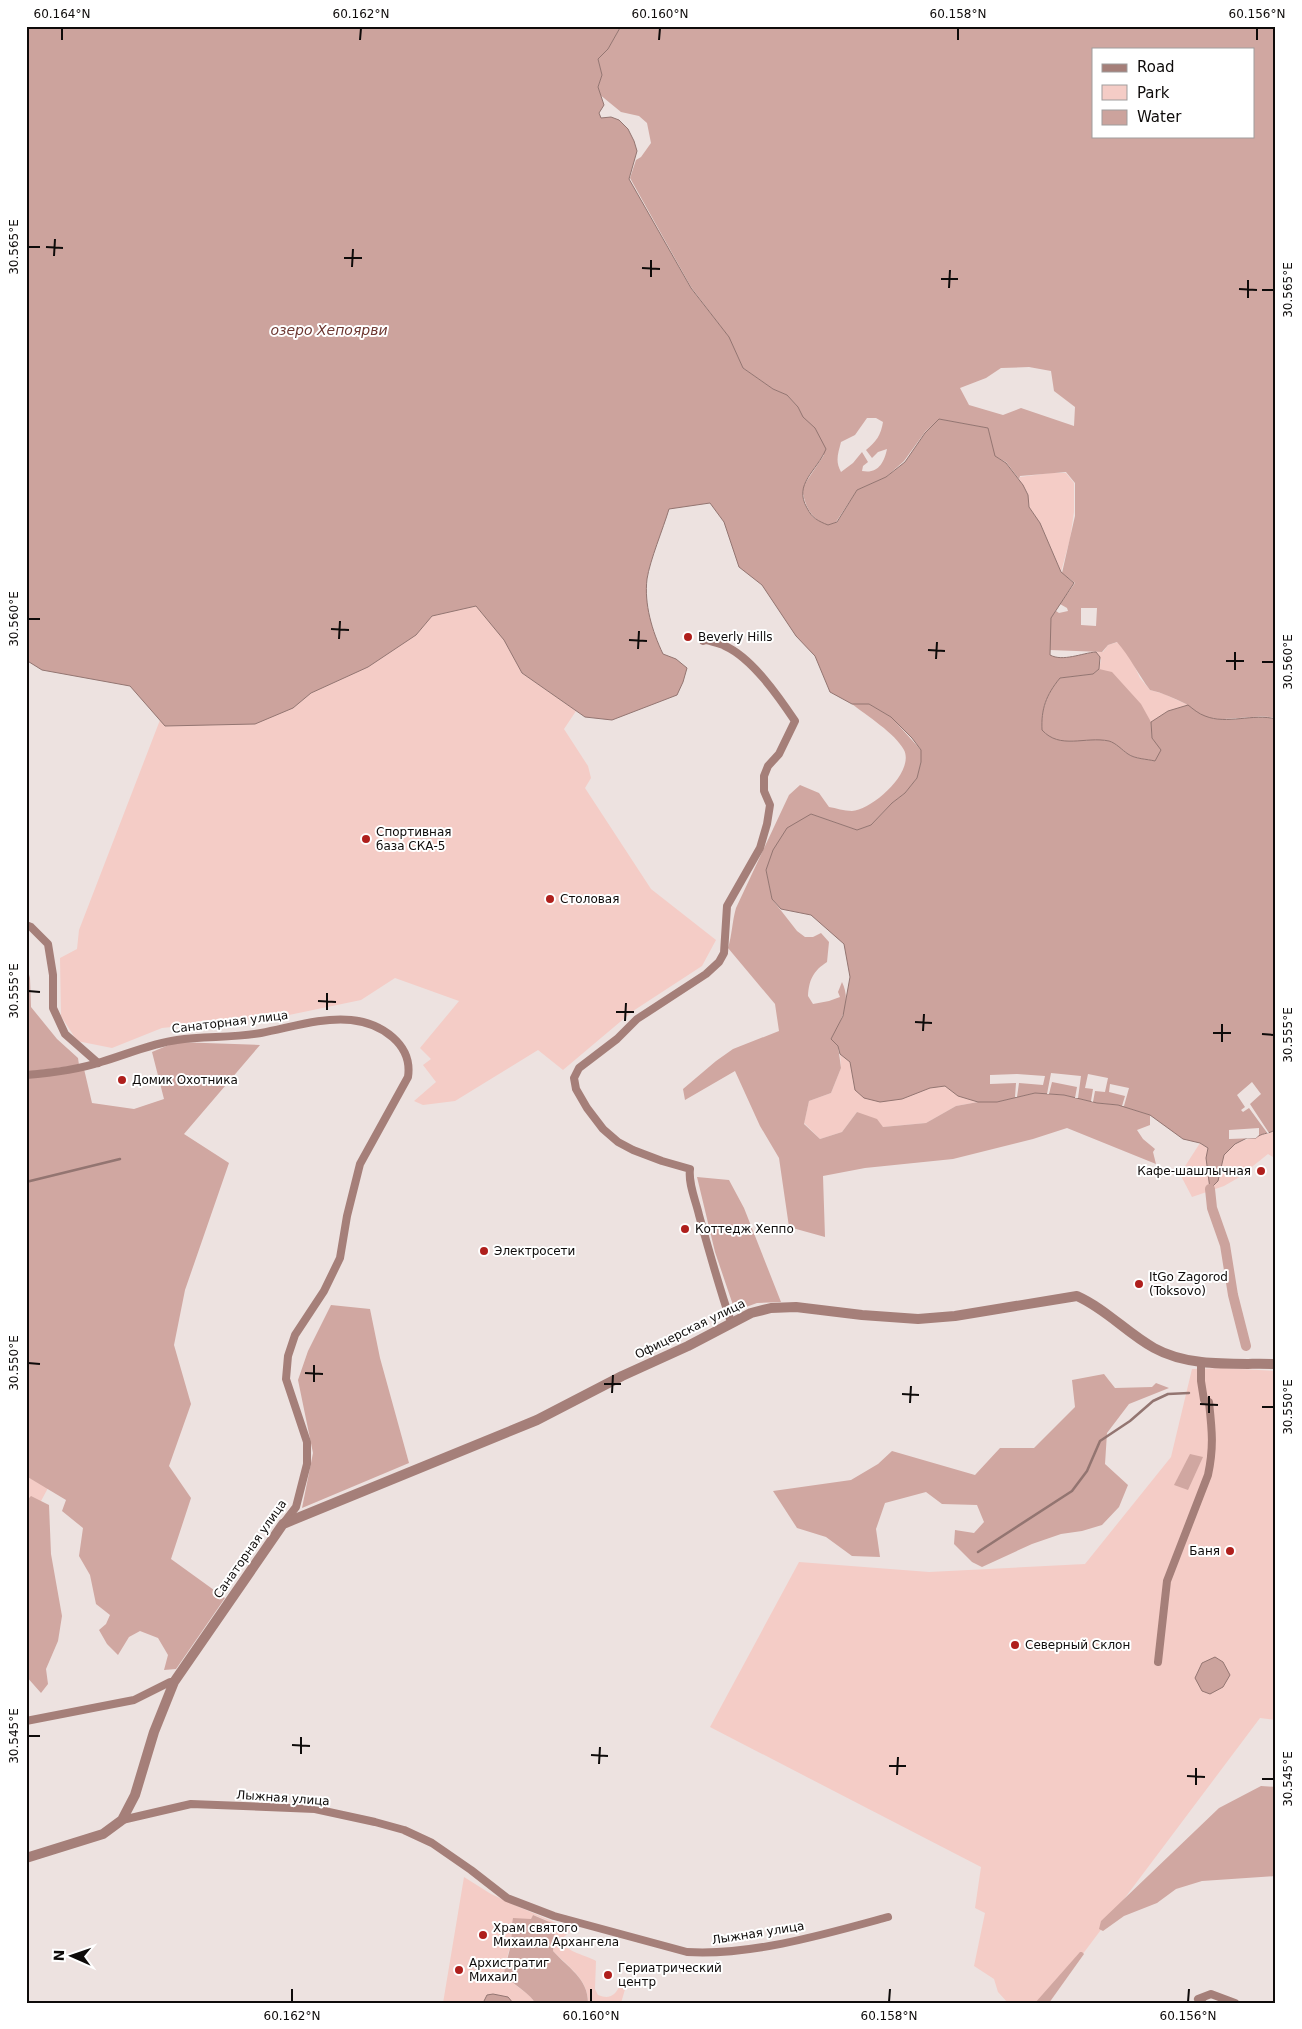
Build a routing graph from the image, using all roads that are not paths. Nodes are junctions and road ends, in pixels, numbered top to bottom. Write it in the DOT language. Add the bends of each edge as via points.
graph roads {
  1 [pos="704,641"];
  2 [pos="26,925"];
  3 [pos="98,1063"];
  4 [pos="26,1075"];
  5 [pos="732,1322"];
  6 [pos="1205,1362"];
  7 [pos="1276,1364"];
  8 [pos="283,1524"];
  9 [pos="1158,1662"];
  10 [pos="174,1682"];
  11 [pos="26,1721"];
  12 [pos="122,1820"];
  13 [pos="27,1856"];
  14 [pos="888,1917"];
  15 [pos="1202,2003"];
  16 [pos="1235,2003"];
  1 -- 5 [label="street" via="726,646 751,665 795,721 764,776 764,791 770,805 760,848 727,906 724,953 718,962 706,974 637,1020 579,1068 574,1078 576,1090 603,1129 618,1142 690,1170 719,1287"];
  2 -- 3 [label="street" via="48,944 53,975 53,1008 64,1034"];
  3 -- 4 [label="street, Санаторная улица"];
  3 -- 8 [label="street, Санаторная улица" via="176,1040 257,1034 325,1021 350,1020 390,1035 410,1064 400,1094 360,1164 340,1258 324,1291 295,1335 288,1356 286,1379 306,1442 307,1464 296,1507"];
  5 -- 6 [label="street, Офицерская улица" via="771,1308 796,1307 918,1319 1078,1296 1155,1348 1179,1359"];
  5 -- 8 [label="street, Офицерская улица" via="537,1420"];
  6 -- 7 [label="street, Офицерская улица"];
  6 -- 9 [label="street" via="1201,1381 1204,1400 1209,1402 1212,1456 1208,1475 1167,1582"];
  8 -- 10 [label="street, Санаторная улица"];
  10 -- 11 [label="street" via="134,1700"];
  10 -- 12 [label="street, Санаторная улица" via="154,1732 135,1795"];
  12 -- 13 [label="street, Санаторная улица" via="103,1834"];
  12 -- 14 [label="street, Лыжная улица" via="191,1804 315,1809 375,1822 404,1830 432,1844 507,1898 554,1916 687,1952 747,1949 838,1931"];
  15 -- 16 [label="street" via="1198,1999 1211,1994"];
}
